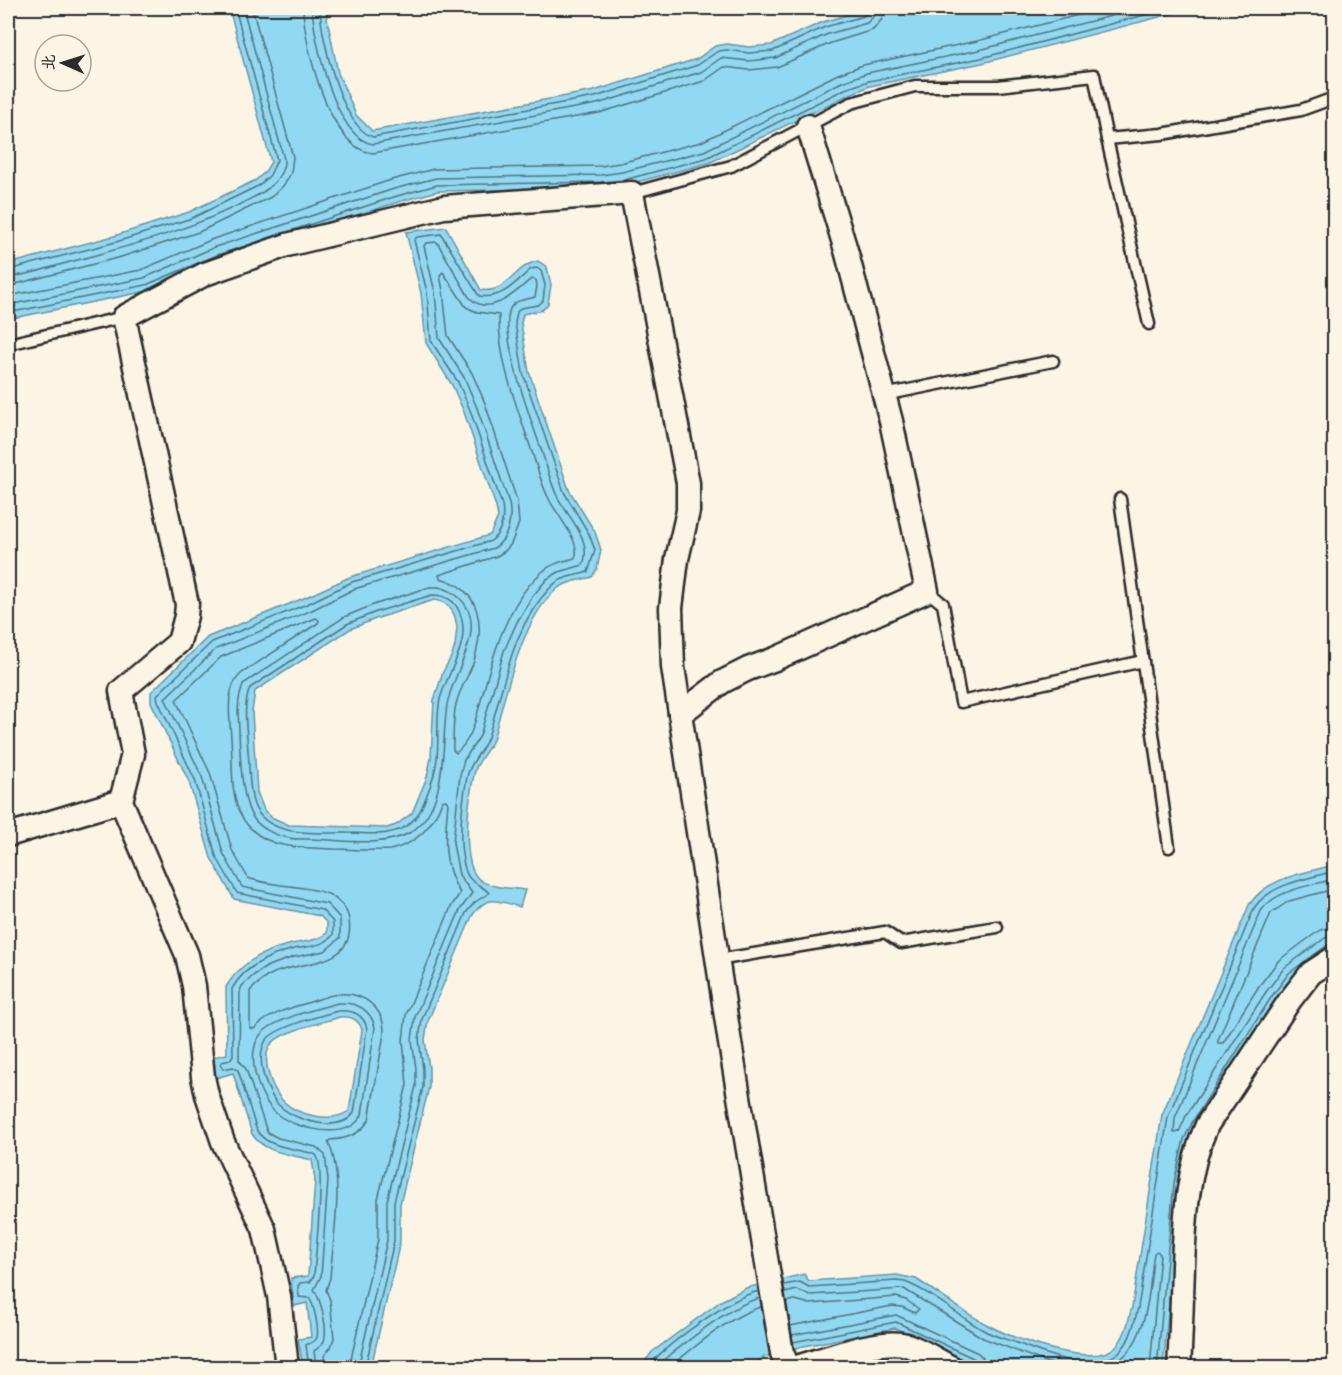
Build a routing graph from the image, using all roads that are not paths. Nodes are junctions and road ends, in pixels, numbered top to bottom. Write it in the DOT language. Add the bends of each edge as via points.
graph roads {
  1 [pos="1335,98"];
  2 [pos="808,126"];
  3 [pos="1107,139"];
  4 [pos="632,193"];
  5 [pos="124,317"];
  6 [pos="1149,324"];
  7 [pos="8,344"];
  8 [pos="1053,361"];
  9 [pos="884,395"];
  10 [pos="1120,499"];
  11 [pos="927,591"];
  12 [pos="1143,661"];
  13 [pos="680,714"];
  14 [pos="121,801"];
  15 [pos="8,835"];
  16 [pos="1169,847"];
  17 [pos="997,927"];
  18 [pos="1335,958"];
  19 [pos="717,960"];
  20 [pos="788,1363"];
  21 [pos="287,1368"];
  22 [pos="952,1368"];
  23 [pos="1179,1368"];
  1 -- 3 [label="lane" via="1301,110 1162,134"];
  2 -- 3 [label="lane" via="850,103 915,86 998,86 1094,75"];
  2 -- 4 [label="lane" via="731,166"];
  2 -- 9 [label="street"];
  3 -- 6 [label="lane"];
  4 -- 5 [label="street" via="444,207 287,245 205,274"];
  4 -- 13 [label="street" via="688,483 688,511 676,559 671,608"];
  5 -- 7 [label="lane"];
  5 -- 14 [label="street" via="187,604 179,642 122,691 133,754"];
  8 -- 9 [label="lane"];
  9 -- 11 [label="street"];
  10 -- 12 [label="lane"];
  11 -- 12 [label="lane" via="943,604 961,702"];
  11 -- 13 [label="street" via="748,669 722,682"];
  12 -- 16 [label="lane"];
  13 -- 19 [label="street"];
  14 -- 15 [label="street"];
  14 -- 21 [label="street" via="187,955 194,986 202,1077 223,1142 264,1229 279,1296"];
  17 -- 19 [label="lane" via="901,943 885,932"];
  18 -- 23 [label="street" via="1311,973 1290,1000 1202,1135 1186,1210"];
  19 -- 20 [label="street" via="765,1252"];
  20 -- 22 [label="street" via="895,1343"];
}
